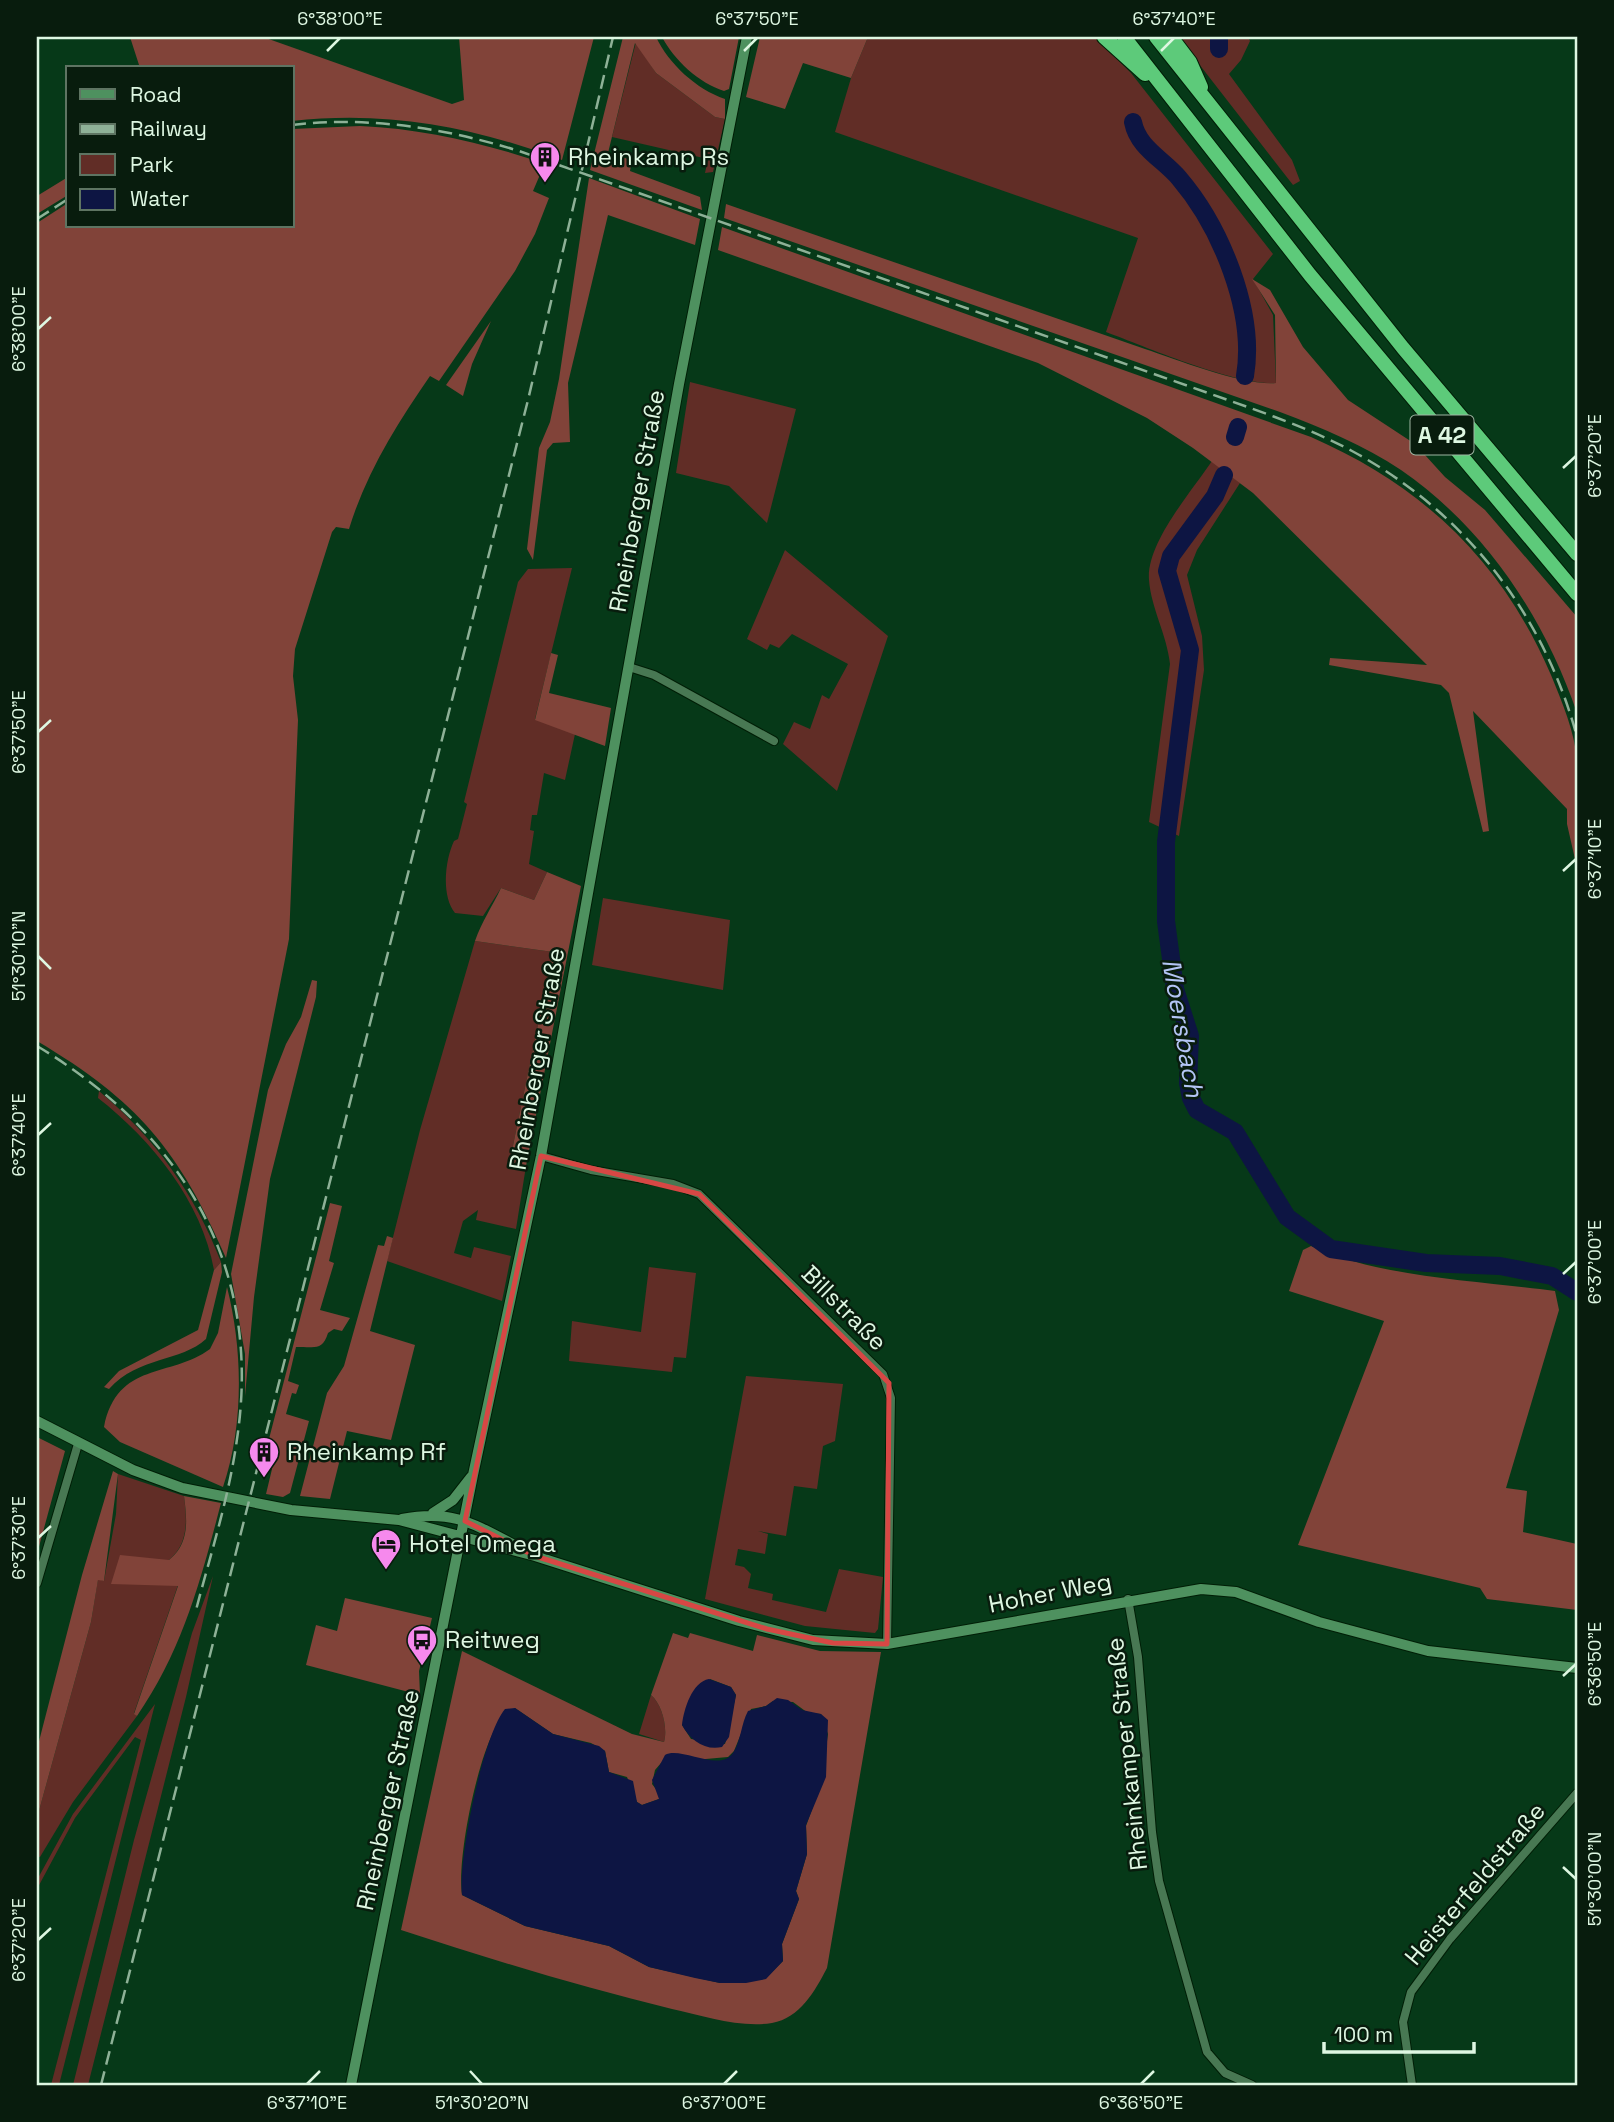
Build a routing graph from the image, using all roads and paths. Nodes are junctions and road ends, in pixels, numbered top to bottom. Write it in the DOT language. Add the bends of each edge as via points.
graph roads {
  1 [pos="747,37"];
  2 [pos="1104,37"];
  3 [pos="1124,37"];
  4 [pos="1156,37"];
  5 [pos="1171,37"];
  6 [pos="1163,88"];
  7 [pos="1208,105"];
  8 [pos="1577,554"];
  9 [pos="1577,594"];
  10 [pos="629,667"];
  11 [pos="774,741"];
  12 [pos="541,1156"];
  13 [pos="37,1421"];
  14 [pos="78,1444"];
  15 [pos="473,1475"];
  16 [pos="433,1513"];
  17 [pos="399,1520"];
  18 [pos="465,1521"];
  19 [pos="463,1538"];
  20 [pos="535,1556"];
  21 [pos="37,1583"];
  22 [pos="1128,1599"];
  23 [pos="887,1644"];
  24 [pos="1577,1668"];
  25 [pos="1577,1793"];
  26 [pos="351,2085"];
  27 [pos="1252,2085"];
  28 [pos="1412,2085"];
  1 -- 10 [label="main road, Rheinberger Straße"];
  2 -- 6 [label="highway"];
  3 -- 6 [label="highway, A 42"];
  4 -- 7 [label="highway, A 42"];
  5 -- 7 [label="highway" via="1190,62"];
  6 -- 9 [label="highway, A 42" via="1386,369"];
  7 -- 8 [label="highway, A 42" via="1403,348"];
  10 -- 11 [label="street" via="654,675"];
  10 -- 12 [label="main road, Rheinberger Straße"];
  12 -- 15 [label="main road, Rheinberger Straße"];
  12 -- 23 [label="street, Billstraße" via="673,1184 699,1194 883,1374 891,1398"];
  13 -- 14 [label="main road"];
  14 -- 17 [label="main road" via="194,1491 291,1510"];
  14 -- 21 [label="street"];
  15 -- 16 [label="main road" via="453,1500"];
  15 -- 18 [label="main road, Rheinberger Straße"];
  16 -- 17 [label="main road"];
  16 -- 18 [label="main road"];
  17 -- 19 [label="main road"];
  18 -- 19 [label="main road, Rheinberger Straße"];
  18 -- 20 [label="main road, Hoher Weg"];
  19 -- 20 [label="main road, Hoher Weg"];
  19 -- 26 [label="main road, Rheinberger Straße"];
  20 -- 23 [label="main road, Hoher Weg" via="793,1636 833,1643"];
  22 -- 23 [label="main road, Hoher Weg"];
  22 -- 24 [label="main road, Hoher Weg" via="1201,1589 1236,1592 1319,1622 1428,1651"];
  22 -- 27 [label="street, Rheinkamper Straße" via="1138,1657 1159,1881 1208,2052 1225,2073"];
  25 -- 28 [label="street, Heisterfeldstraße" via="1450,1939 1411,1992 1403,2022"];
}
